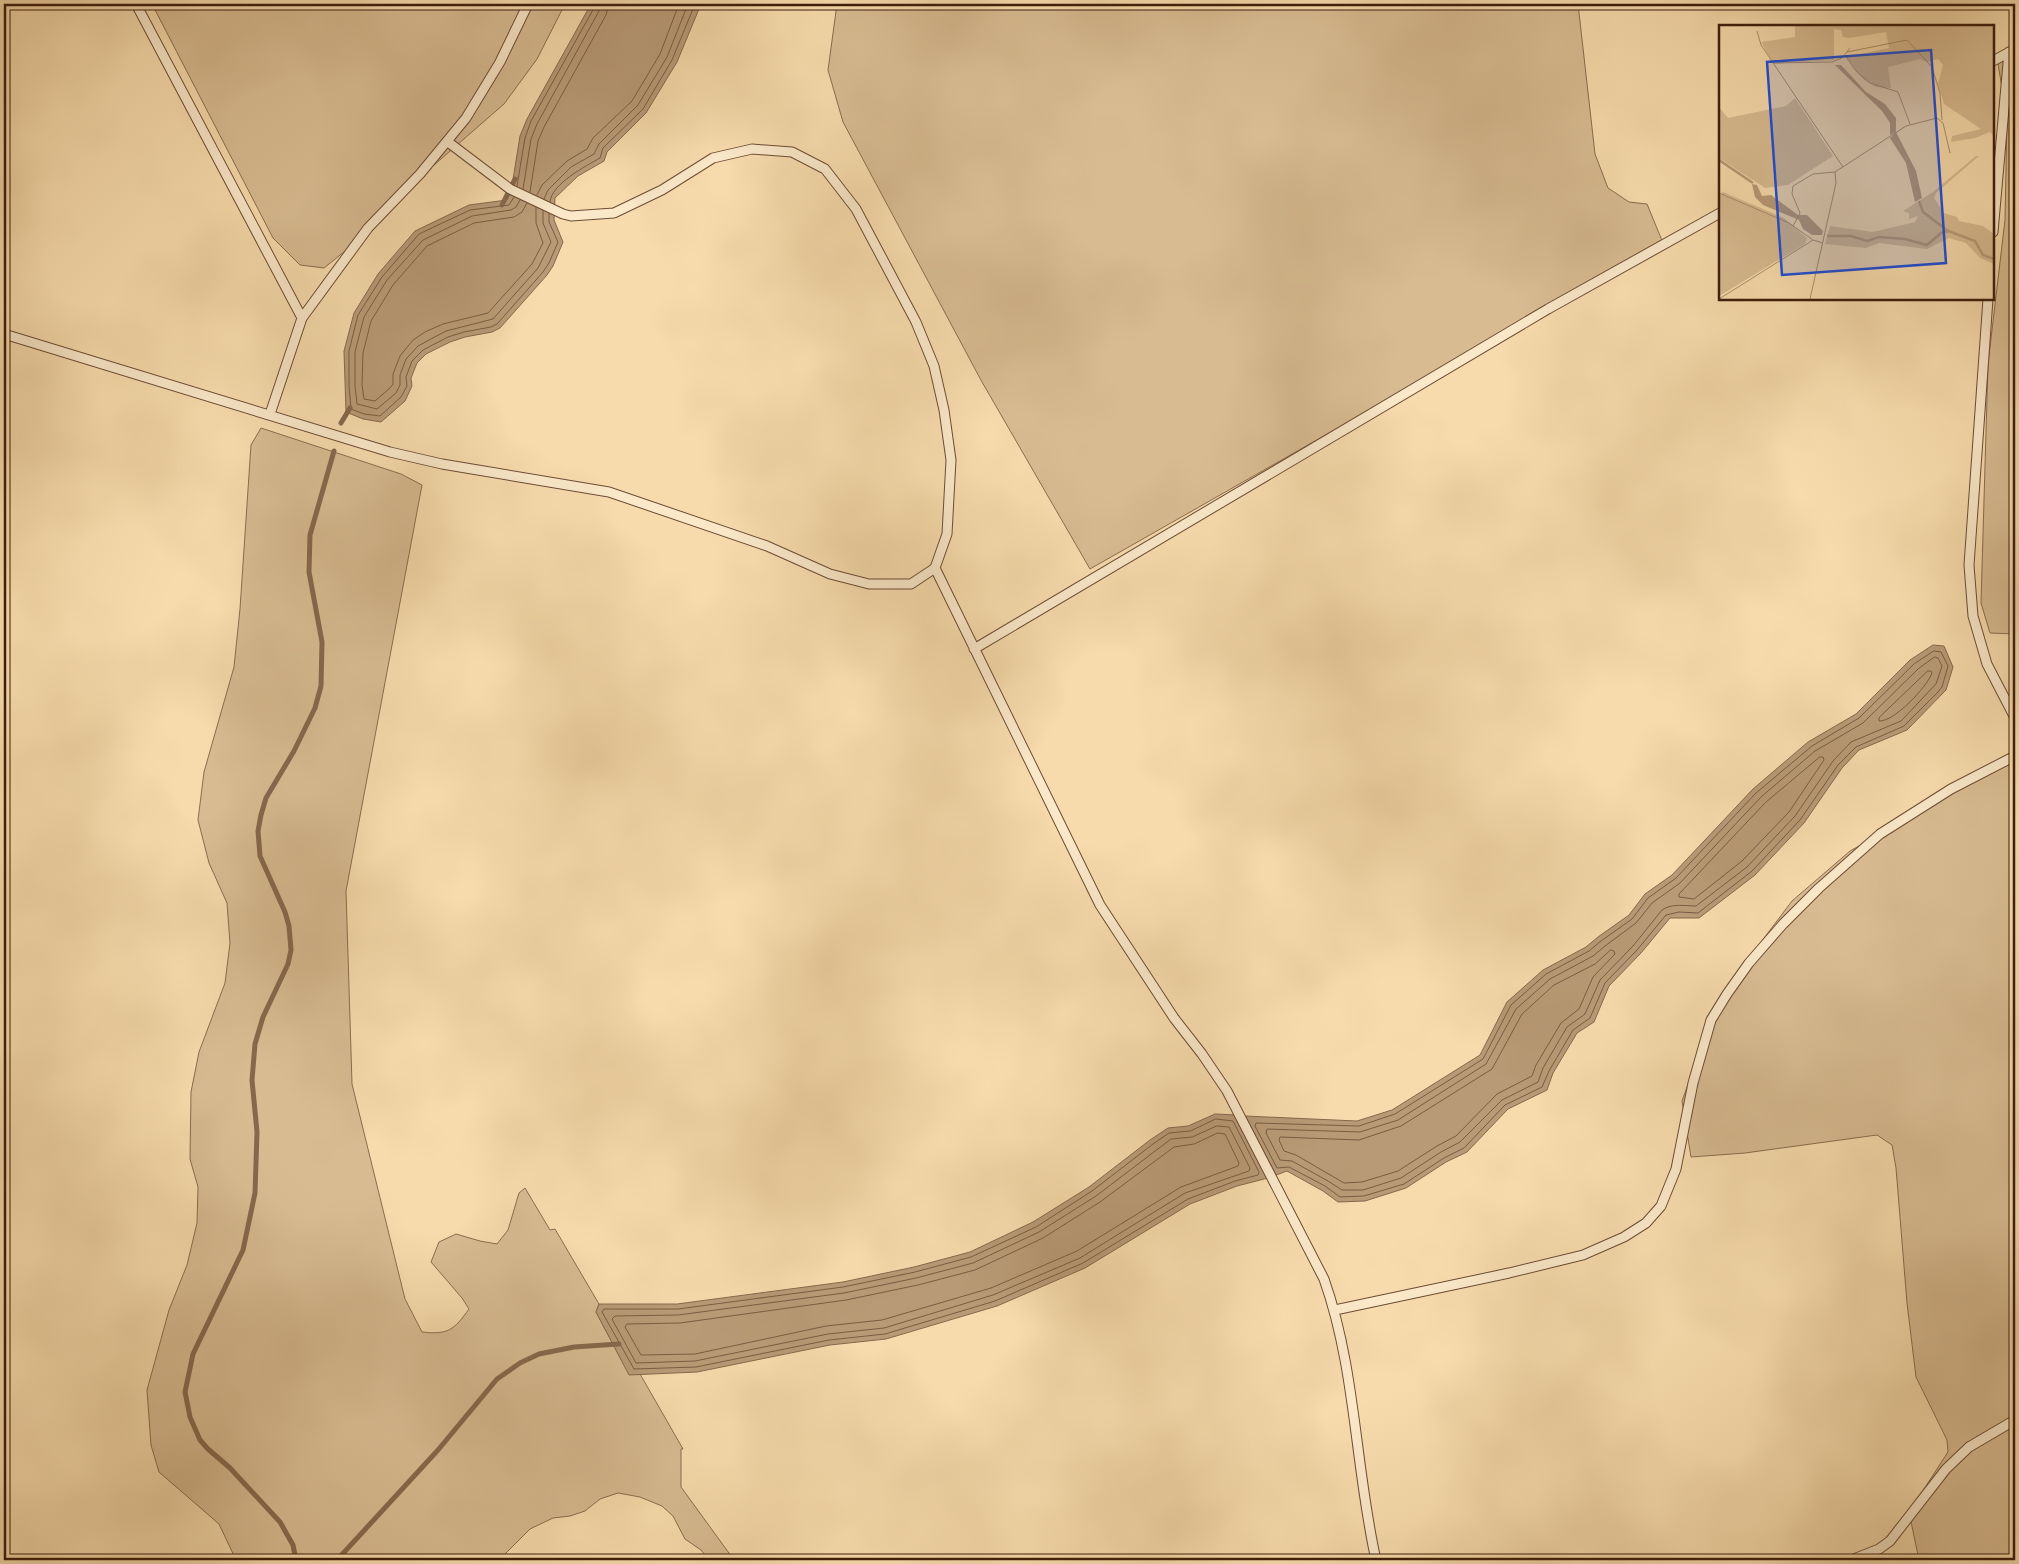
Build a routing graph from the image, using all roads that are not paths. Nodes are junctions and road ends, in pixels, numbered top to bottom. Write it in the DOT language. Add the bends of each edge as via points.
graph roads {
  1 [pos="136,4"];
  2 [pos="528,4"];
  3 [pos="2012,51"];
  4 [pos="1994,61"];
  5 [pos="448,142"];
  6 [pos="1719,214"];
  7 [pos="1994,222"];
  8 [pos="1988,300"];
  9 [pos="302,318"];
  10 [pos="4,334"];
  11 [pos="270,414"];
  12 [pos="934,568"];
  13 [pos="974,649"];
  14 [pos="2015,718"];
  15 [pos="2015,756"];
  16 [pos="1335,1310"];
  17 [pos="2015,1420"];
  18 [pos="1376,1560"];
  19 [pos="1851,1560"];
  1 -- 9 [label="lane"];
  2 -- 5 [label="lane" via="479,100"];
  3 -- 4 [label="lane"];
  3 -- 7 [label="lane"];
  5 -- 9 [label="lane" via="368,228"];
  5 -- 12 [label="lane" via="510,189 571,216 614,213 662,190 713,158 752,149 792,152 825,169 856,209 916,322 934,366 951,460 947,534"];
  6 -- 13 [label="lane" via="1540,314"];
  8 -- 14 [label="lane" via="1969,565 1973,616 1987,664"];
  9 -- 11 [label="lane"];
  10 -- 11 [label="lane"];
  11 -- 12 [label="lane" via="390,452 442,464 609,492 768,546 830,574 869,584 911,584"];
  12 -- 13 [label="lane"];
  13 -- 16 [label="lane" via="1100,905 1174,1018 1227,1091 1324,1279"];
  15 -- 16 [label="lane" via="1951,790 1880,834 1819,888 1749,963 1712,1020 1693,1083 1676,1168 1661,1206 1646,1223 1624,1237 1583,1255"];
  16 -- 18 [label="lane"];
  17 -- 19 [label="lane" via="1969,1447 1946,1469 1890,1541 1879,1550"];
}
